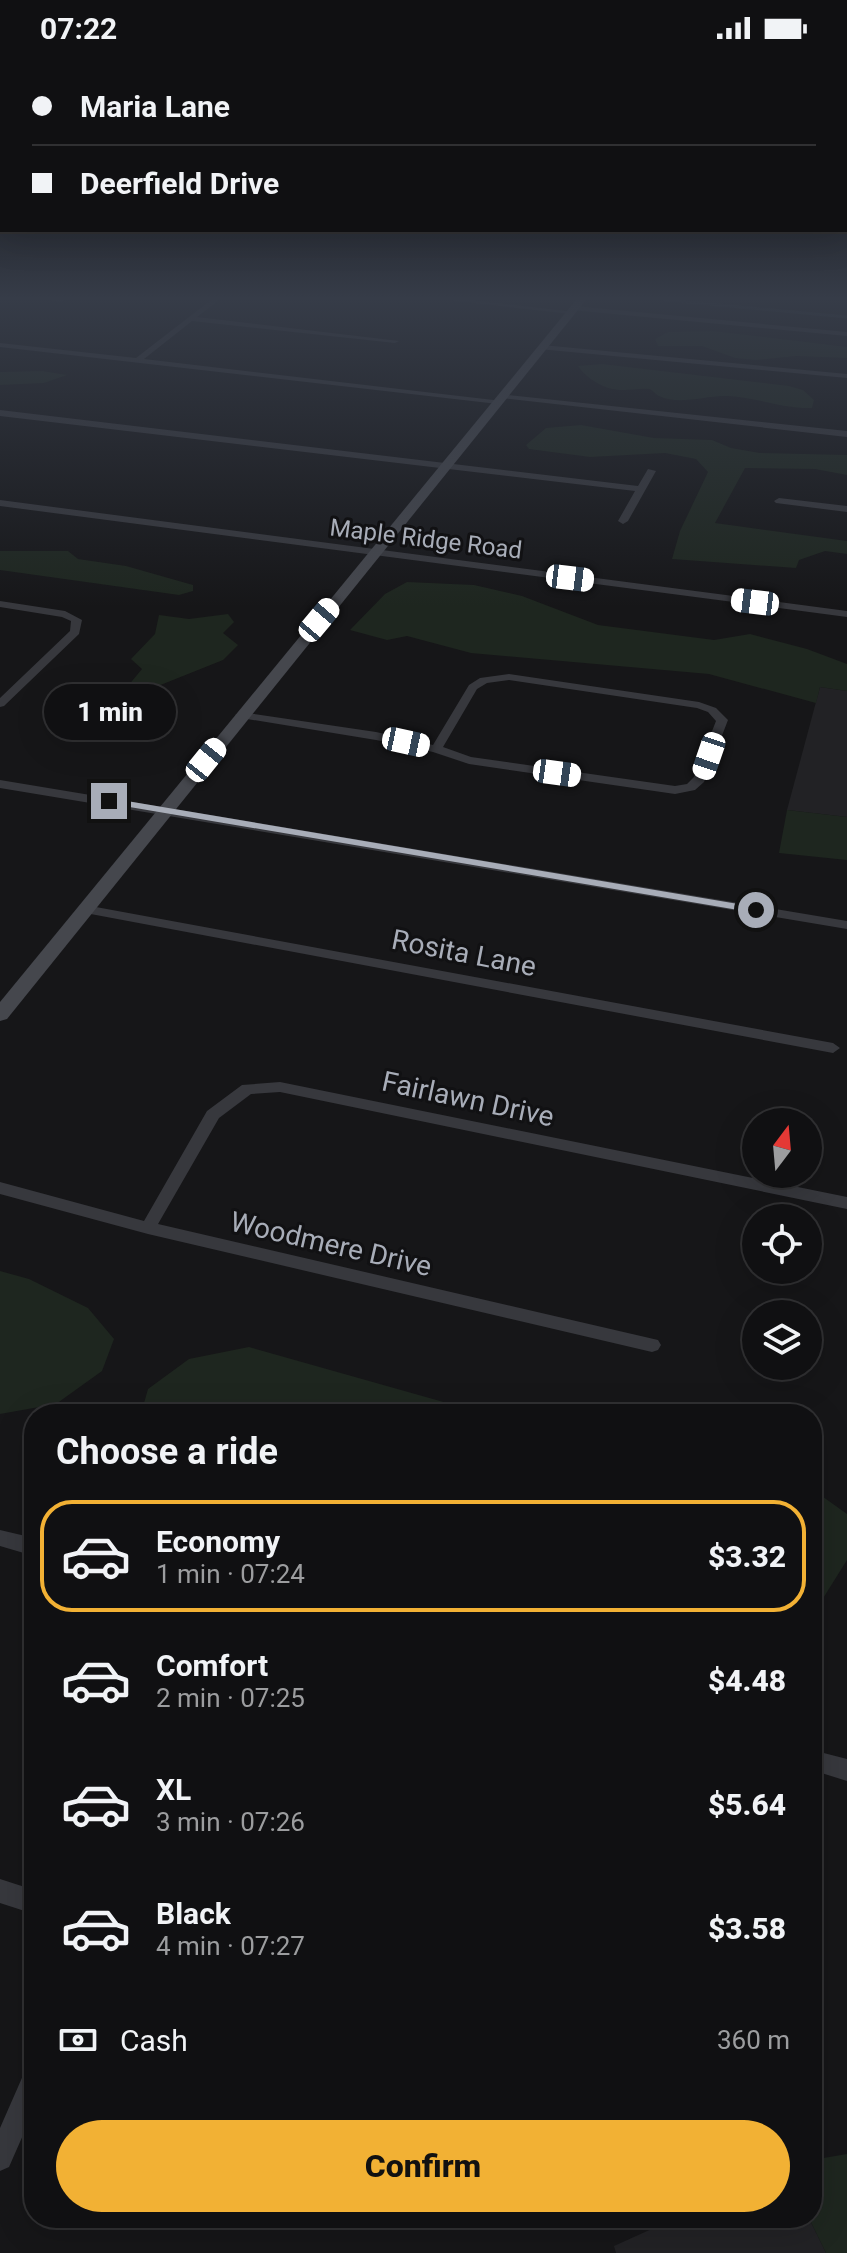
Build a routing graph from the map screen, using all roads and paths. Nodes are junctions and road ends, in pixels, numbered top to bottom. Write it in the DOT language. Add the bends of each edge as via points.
graph roads {
  1 [pos="496,403"];
  2 [pos="544,403"];
  3 [pos="0,413"];
  4 [pos="847,434"];
  5 [pos="445,465"];
  6 [pos="651,471"];
  7 [pos="641,489"];
  8 [pos="779,501"];
  9 [pos="0,503"];
  10 [pos="847,509"];
  11 [pos="623,521"];
  12 [pos="374,552"];
  13 [pos="0,604"];
  14 [pos="847,614"];
  15 [pos="0,686"];
  16 [pos="15,688"];
  17 [pos="0,704"];
  18 [pos="241,715"];
  19 [pos="436,749"];
  20 [pos="0,784"];
  21 [pos="165,810"];
  22 [pos="85,909"];
  23 [pos="847,925"];
  24 [pos="0,1015"];
  25 [pos="833,1048"];
  26 [pos="0,1188"];
  27 [pos="847,1203"];
  28 [pos="148,1228"];
  29 [pos="652,1345"];
  30 [pos="0,1538"];
  31 [pos="24,1544"];
  32 [pos="822,1763"];
  33 [pos="847,1770"];
  34 [pos="0,1891"];
  35 [pos="24,1899"];
  36 [pos="24,2103"];
  37 [pos="0,2158"];
  1 -- 5 [label="street"];
  2 -- 4 [label="street"];
  3 -- 5 [label="street"];
  5 -- 7 [label="street"];
  5 -- 12 [label="street"];
  6 -- 7 [label="street"];
  7 -- 11 [label="street"];
  8 -- 10 [label="street"];
  9 -- 12 [label="street, Maple Ridge Road"];
  12 -- 14 [label="street, Maple Ridge Road"];
  12 -- 18 [label="street"];
  13 -- 16 [label="street" via="77,620 75,632"];
  15 -- 16 [label="street"];
  16 -- 17 [label="street"];
  18 -- 19 [label="street"];
  18 -- 21 [label="street"];
  19 -- 19 [label="street" via="473,687 509,677 699,705 722,720 700,779 675,790 469,760"];
  20 -- 21 [label="street"];
  21 -- 22 [label="street"];
  21 -- 23 [label="street"];
  22 -- 24 [label="street"];
  22 -- 25 [label="street, Rosita Lane"];
  26 -- 28 [label="street, Woodmere Drive"];
  27 -- 28 [label="street, Fairlawn Drive" via="280,1087 247,1089 213,1115"];
  28 -- 29 [label="street, Woodmere Drive"];
  30 -- 31 [label="street"];
  32 -- 33 [label="street"];
  34 -- 35 [label="street"];
  36 -- 37 [label="street"];
}
